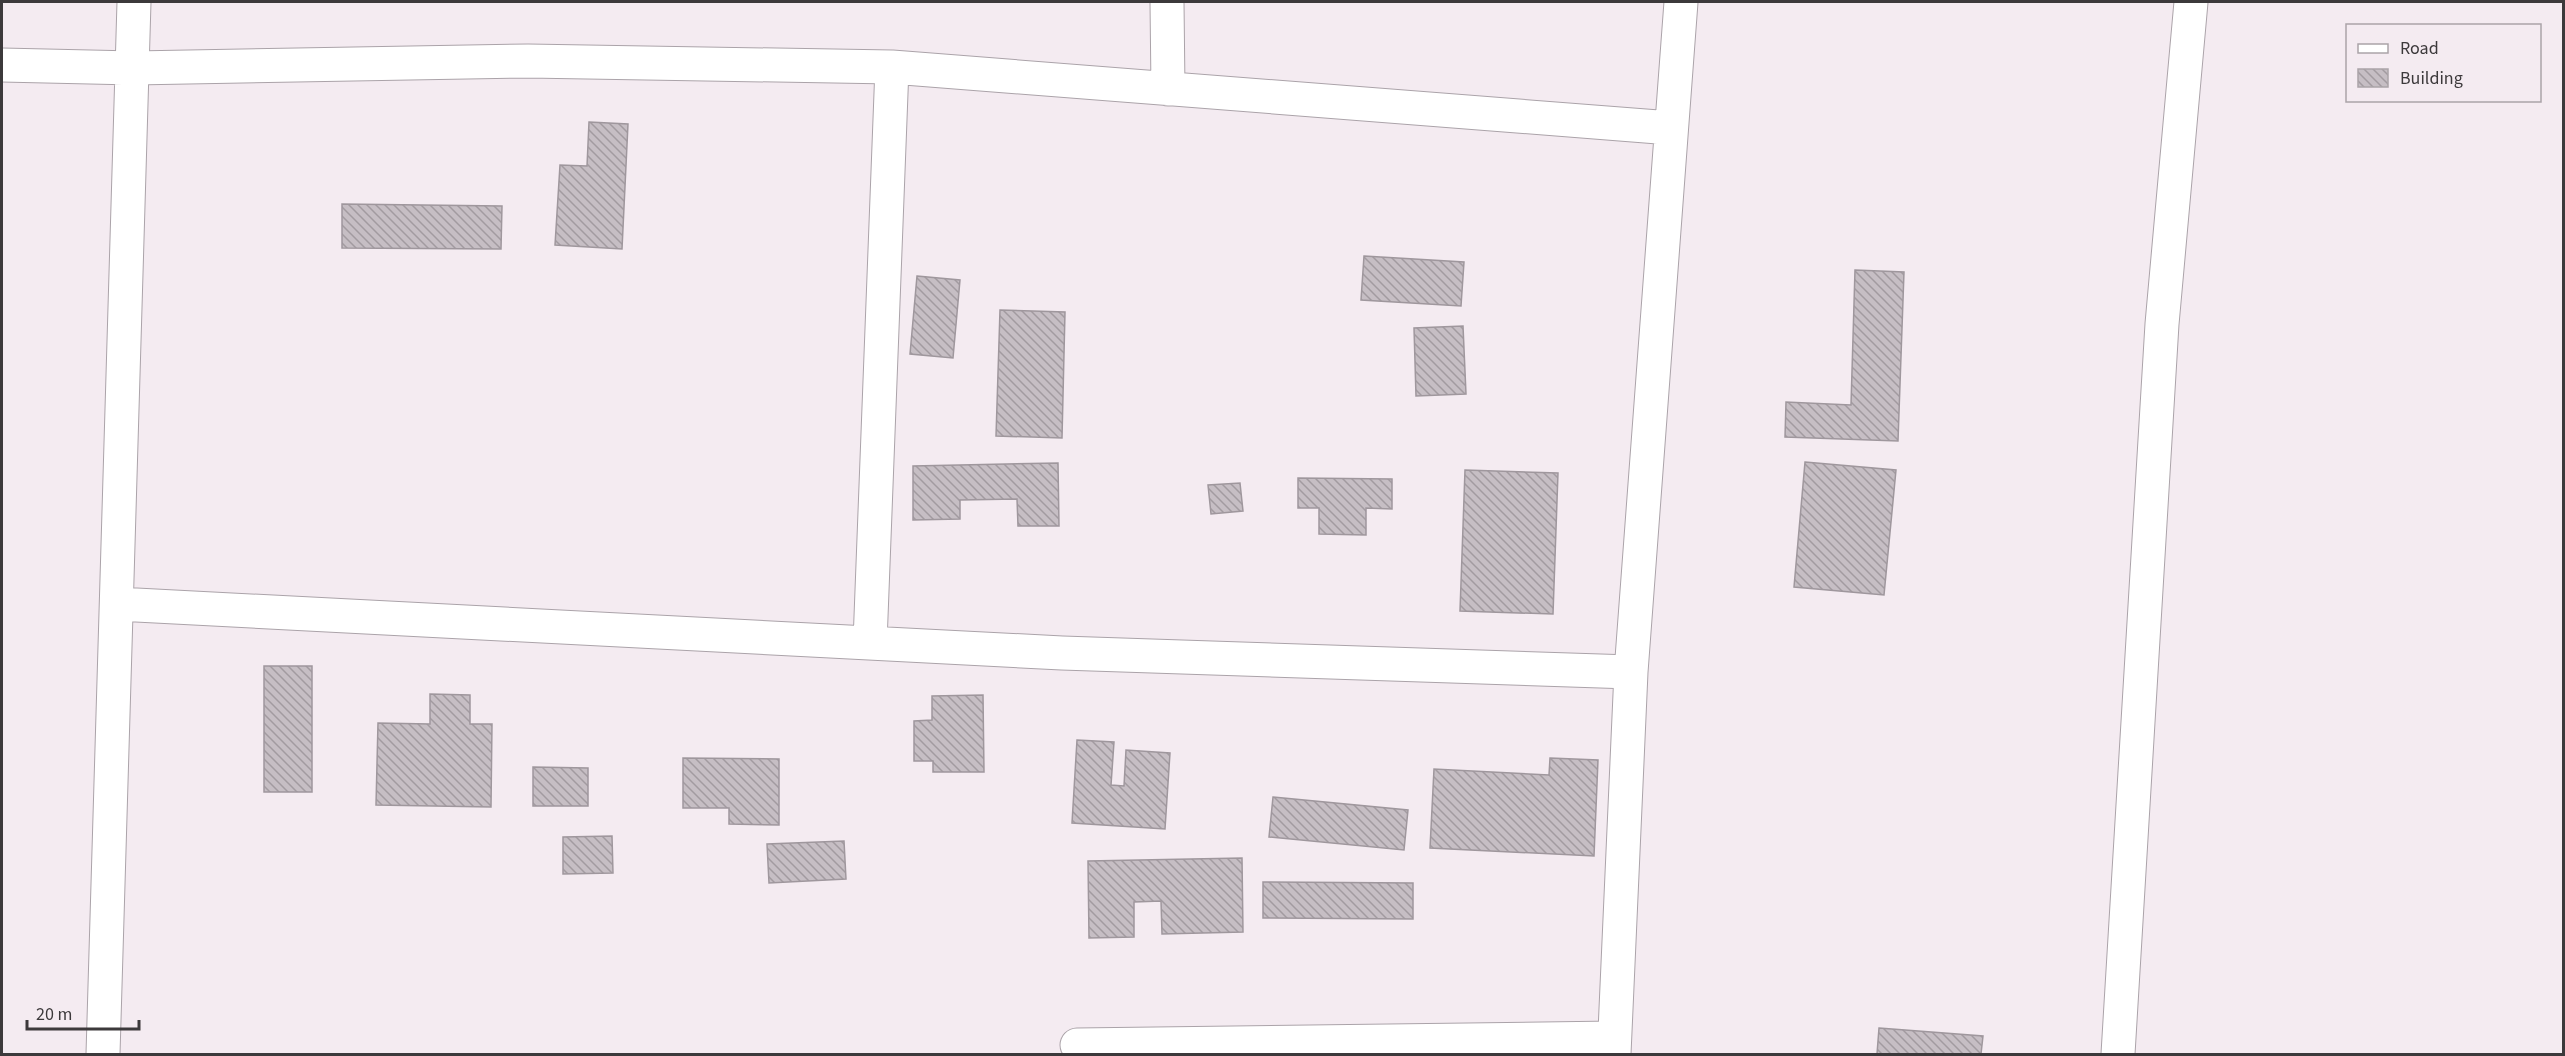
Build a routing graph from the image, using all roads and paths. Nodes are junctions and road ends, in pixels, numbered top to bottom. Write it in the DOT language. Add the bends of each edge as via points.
graph roads {
  1 [pos="134,2"];
  2 [pos="1167,2"];
  3 [pos="1681,2"];
  4 [pos="2191,2"];
  5 [pos="2,65"];
  6 [pos="892,67"];
  7 [pos="134,68"];
  8 [pos="1168,90"];
  9 [pos="1671,128"];
  10 [pos="117,604"];
  11 [pos="870,643"];
  12 [pos="1631,672"];
  13 [pos="1077,1045"];
  14 [pos="1614,1046"];
  15 [pos="103,1054"];
  16 [pos="2118,1054"];
  1 -- 7 [label="street"];
  2 -- 8 [label="street"];
  3 -- 9 [label="street"];
  4 -- 16 [label="street" via="2162,324"];
  5 -- 7 [label="street"];
  6 -- 7 [label="street" via="528,62"];
  6 -- 8 [label="street"];
  6 -- 11 [label="street"];
  7 -- 10 [label="street"];
  8 -- 9 [label="street"];
  9 -- 12 [label="street"];
  10 -- 11 [label="street"];
  10 -- 15 [label="street"];
  11 -- 12 [label="street"];
  12 -- 14 [label="street"];
  13 -- 14 [label="street"];
}
